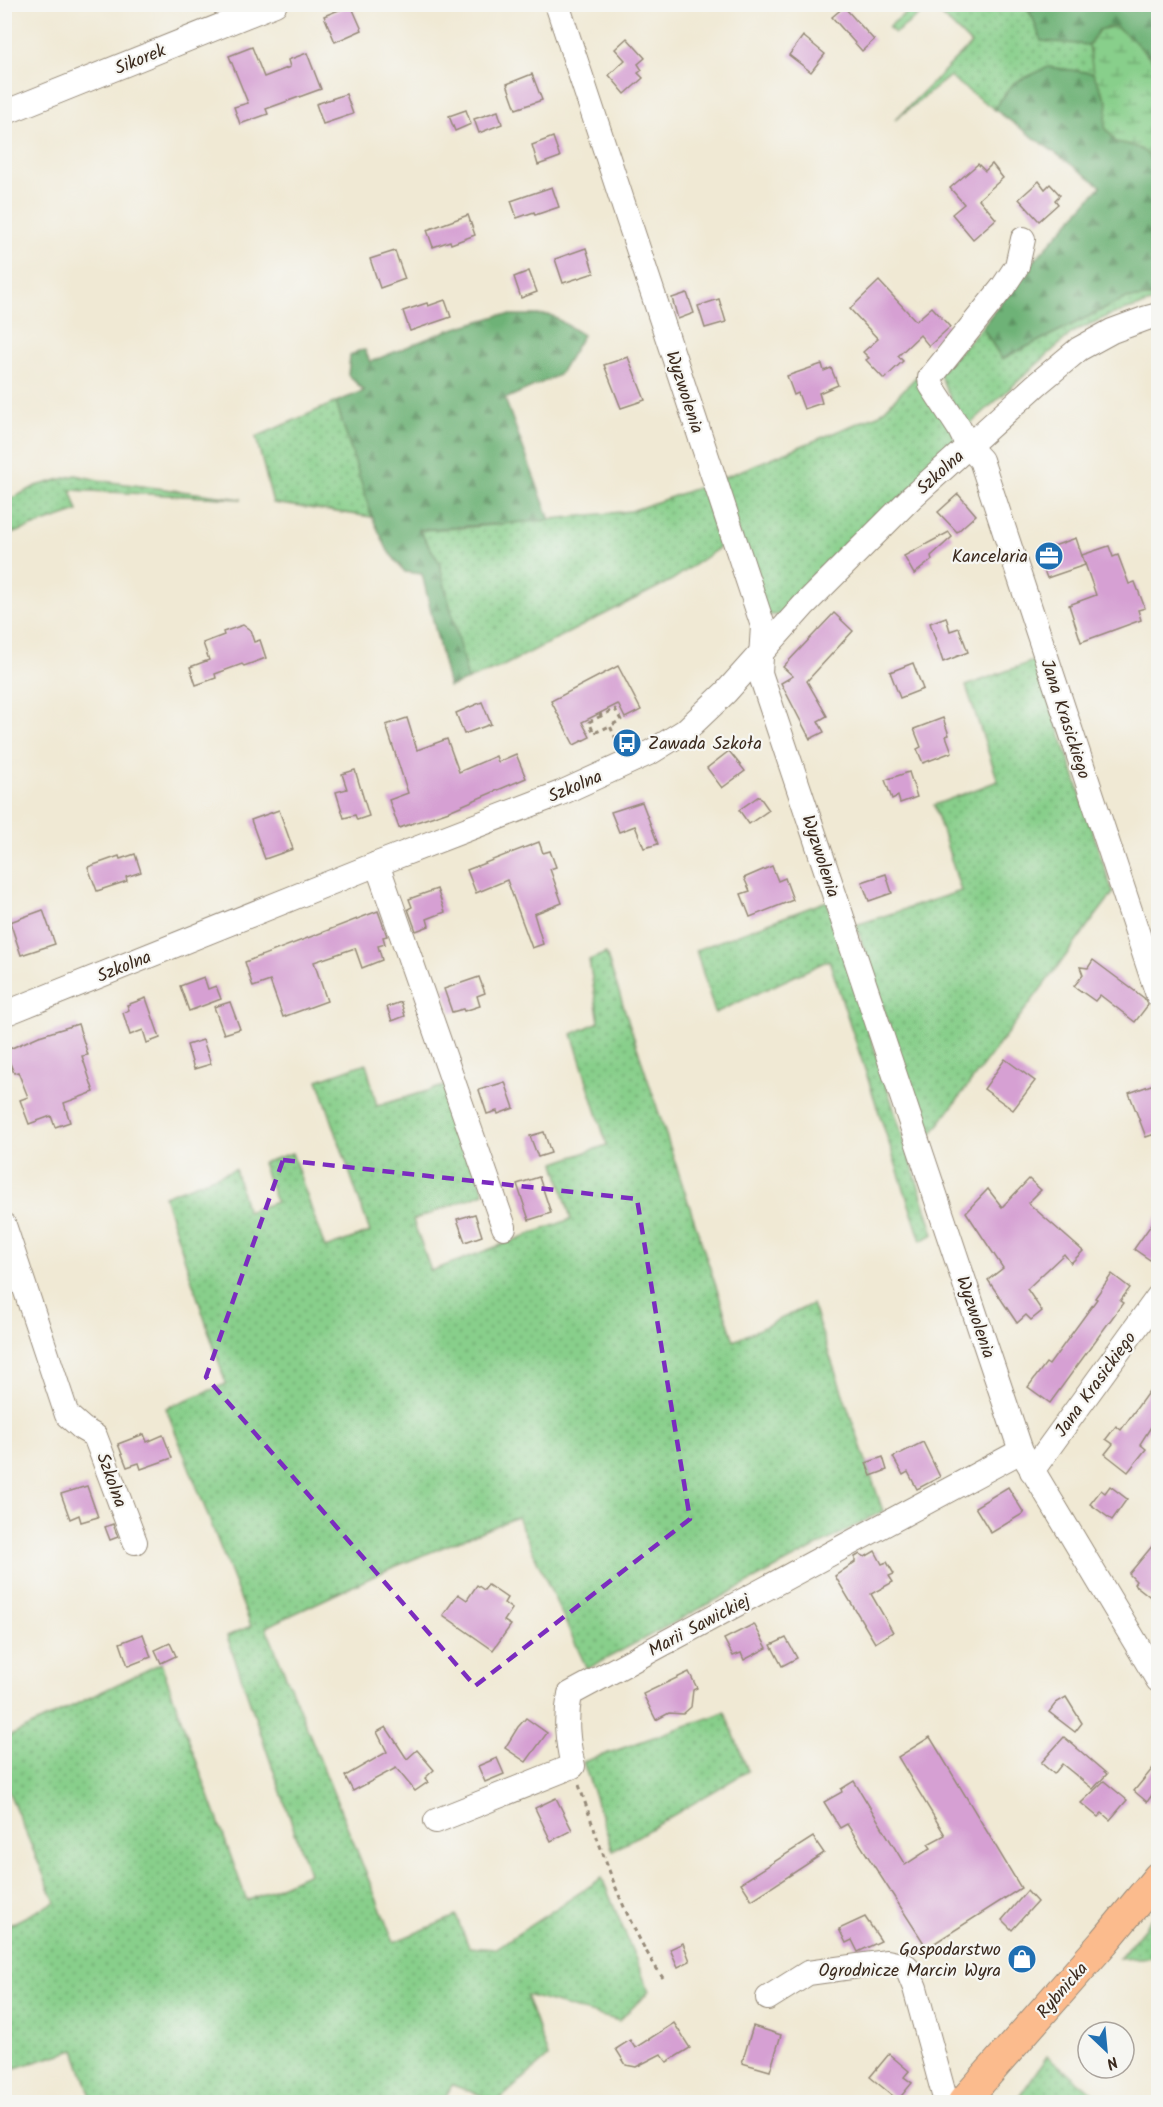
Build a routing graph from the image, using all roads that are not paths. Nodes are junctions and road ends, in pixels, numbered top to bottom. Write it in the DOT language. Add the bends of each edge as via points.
graph roads {
  1 [pos="275,4"];
  2 [pos="557,4"];
  3 [pos="4,113"];
  4 [pos="1023,239"];
  5 [pos="1158,315"];
  6 [pos="968,446"];
  7 [pos="762,652"];
  8 [pos="377,864"];
  9 [pos="1158,995"];
  10 [pos="4,1014"];
  11 [pos="4,1225"];
  12 [pos="504,1227"];
  13 [pos="1158,1297"];
  14 [pos="1027,1461"];
  15 [pos="135,1542"];
  16 [pos="1155,1663"];
  17 [pos="436,1821"];
  18 [pos="1158,1877"];
  19 [pos="768,1998"];
  20 [pos="946,2103"];
  21 [pos="963,2103"];
  1 -- 3 [label="street, Sikorek"];
  2 -- 7 [label="street, Wyzwolenia" via="763,626"];
  4 -- 6 [label="street, Jana Krasickiego" via="1017,266 1003,287 930,378"];
  5 -- 6 [label="street, Szkolna" via="1112,331 1079,349"];
  6 -- 7 [label="street, Szkolna" via="912,497"];
  6 -- 9 [label="street, Jana Krasickiego" via="981,460"];
  7 -- 8 [label="street, Szkolna" via="685,731 651,752 569,789"];
  7 -- 14 [label="street, Wyzwolenia" via="760,673"];
  8 -- 10 [label="street, Szkolna"];
  8 -- 12 [label="street"];
  11 -- 15 [label="street, Szkolna" via="67,1415 95,1436"];
  13 -- 14 [label="street, Jana Krasickiego"];
  14 -- 16 [label="street, Wyzwolenia"];
  14 -- 17 [label="street, Marii Sawickiej" via="570,1694 567,1742 573,1766"];
  18 -- 21 [label="main road, Rybnicka"];
  19 -- 20 [label="street" via="808,1973 887,1962 906,1966"];
}
